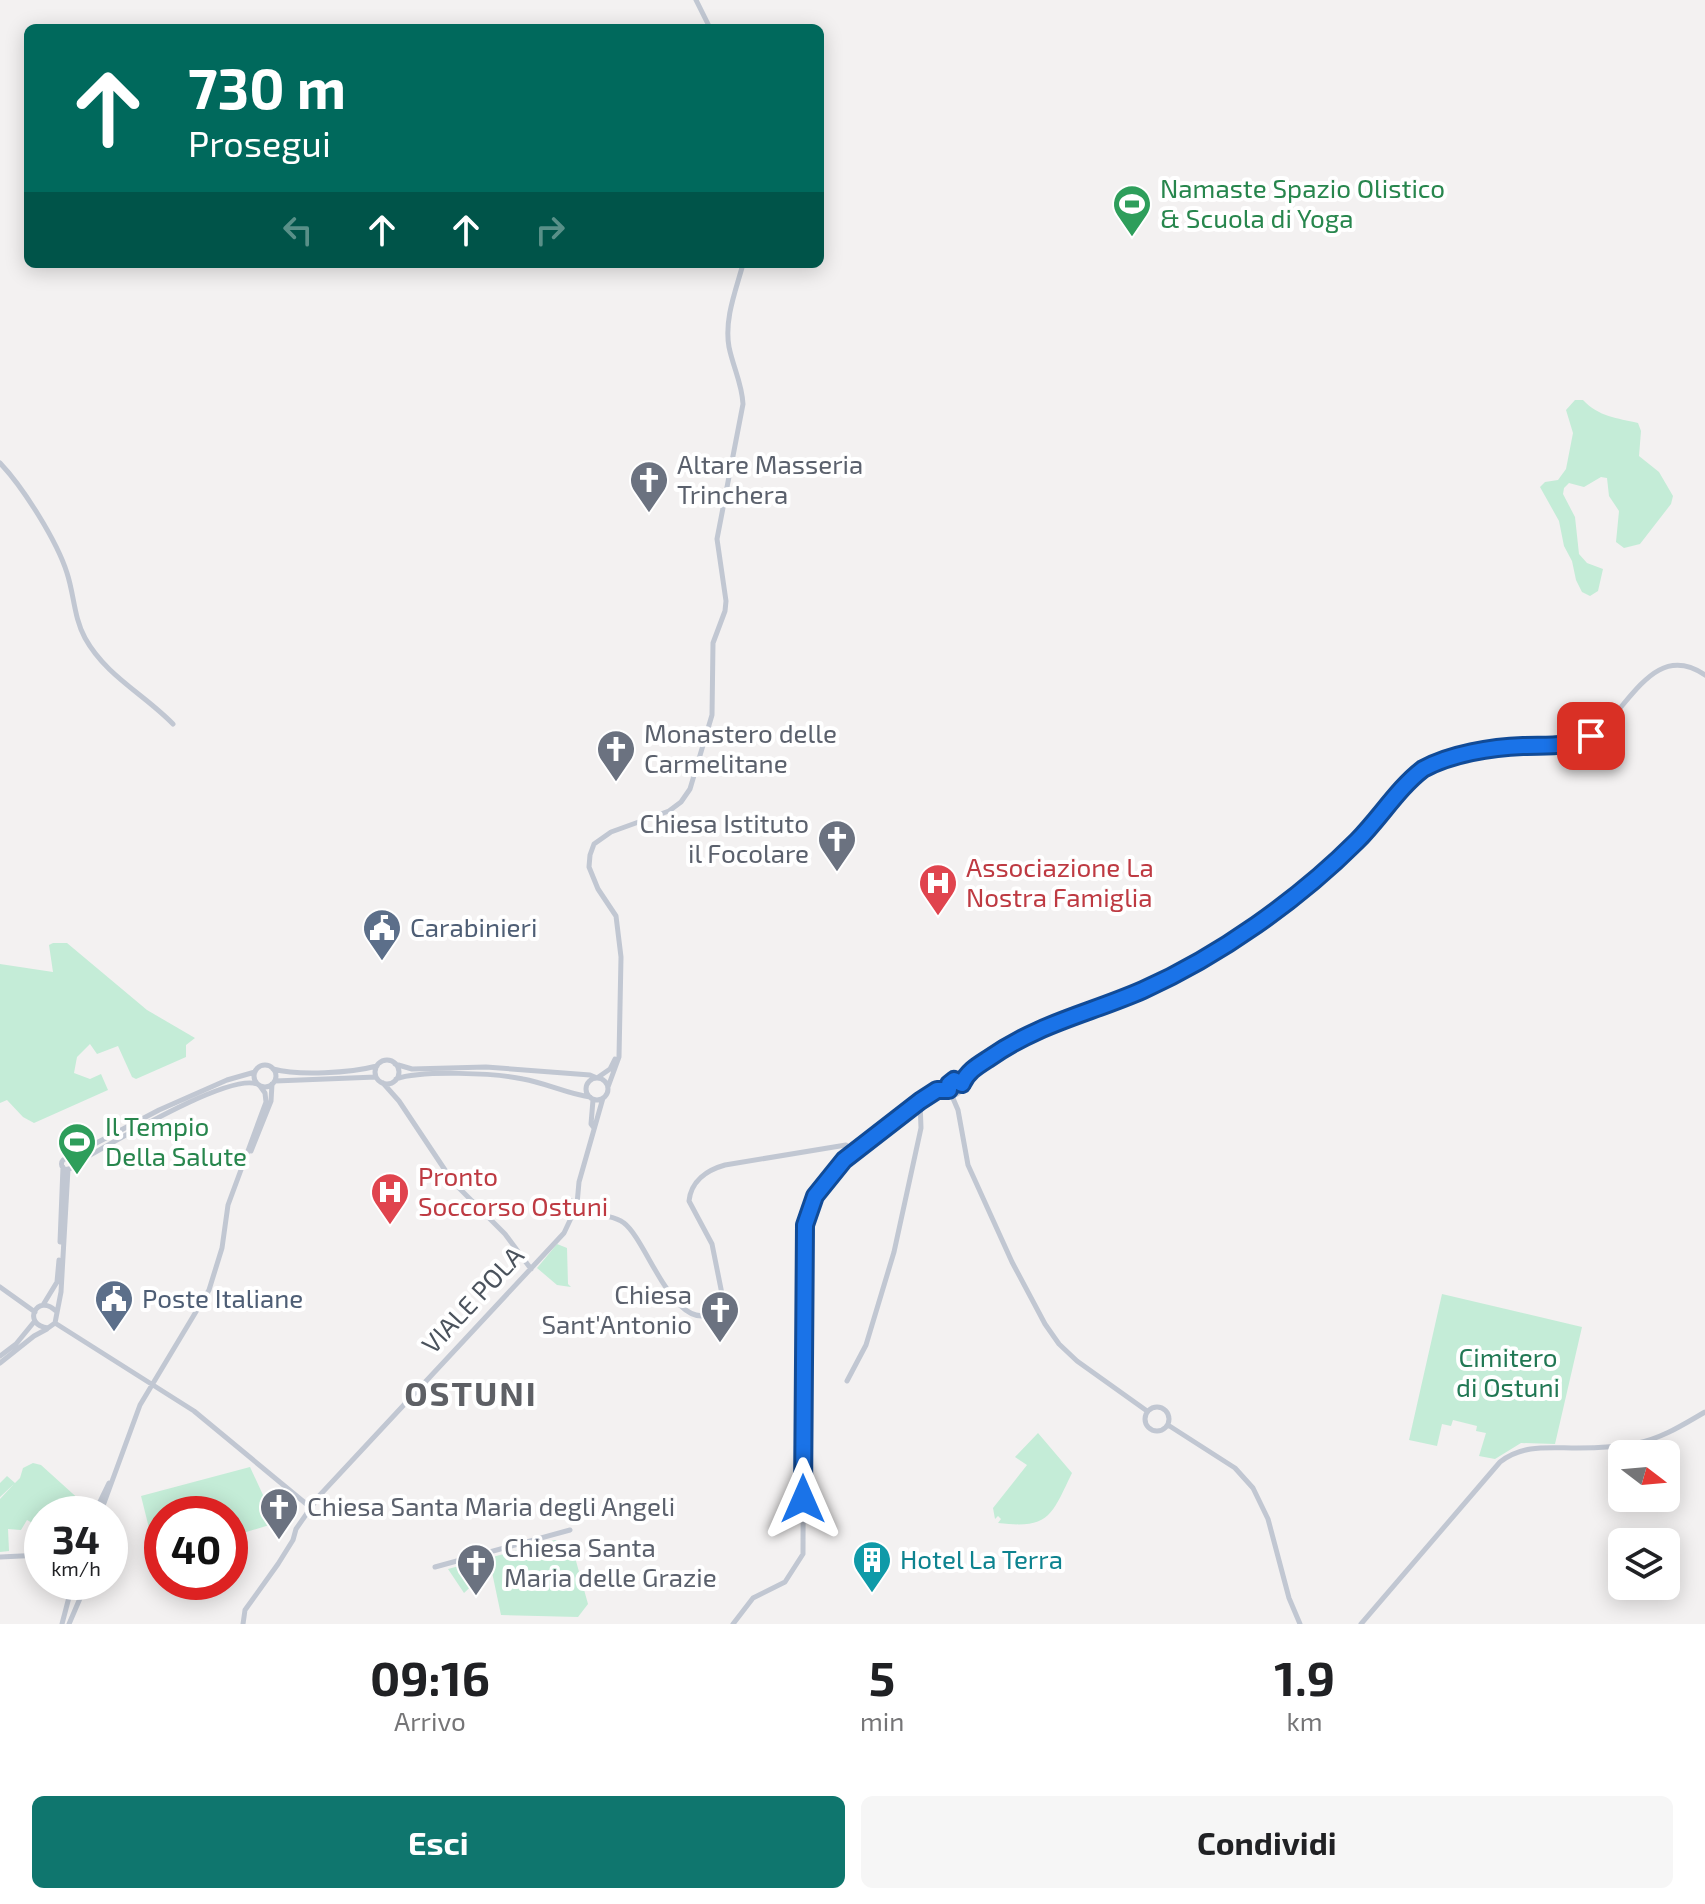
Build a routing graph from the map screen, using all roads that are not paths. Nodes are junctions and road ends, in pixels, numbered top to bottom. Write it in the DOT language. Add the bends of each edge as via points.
graph roads {
  1 [pos="696,0"];
  2 [pos="708,24"];
  3 [pos="742,268"];
  4 [pos="0,463"];
  5 [pos="1705,675"];
  6 [pos="173,724"];
  7 [pos="619,1049"];
  8 [pos="395,1064"];
  9 [pos="377,1066"];
  10 [pos="273,1069"];
  11 [pos="255,1072"];
  12 [pos="376,1077"];
  13 [pos="597,1078"];
  14 [pos="396,1079"];
  15 [pos="274,1082"];
  16 [pos="383,1083"];
  17 [pos="259,1085"];
  18 [pos="953,1086"];
  19 [pos="608,1087"];
  20 [pos="591,1098"];
  21 [pos="603,1098"];
  22 [pos="399,1101"];
  23 [pos="920,1101"];
  24 [pos="958,1110"];
  25 [pos="594,1129"];
  26 [pos="854,1152"];
  27 [pos="248,1155"];
  28 [pos="68,1167"];
  29 [pos="579,1182"];
  30 [pos="568,1202"];
  31 [pos="578,1204"];
  32 [pos="565,1213"];
  33 [pos="597,1215"];
  34 [pos="574,1216"];
  35 [pos="559,1236"];
  36 [pos="531,1269"];
  37 [pos="0,1289"];
  38 [pos="43,1305"];
  39 [pos="35,1312"];
  40 [pos="57,1312"];
  41 [pos="35,1321"];
  42 [pos="55,1323"];
  43 [pos="48,1328"];
  44 [pos="0,1356"];
  45 [pos="0,1363"];
  46 [pos="847,1381"];
  47 [pos="152,1383"];
  48 [pos="1147,1411"];
  49 [pos="1705,1412"];
  50 [pos="1168,1425"];
  51 [pos="102,1496"];
  52 [pos="310,1508"];
  53 [pos="570,1530"];
  54 [pos="24,1556"];
  55 [pos="0,1557"];
  56 [pos="435,1567"];
  57 [pos="68,1600"];
  58 [pos="79,1600"];
  59 [pos="62,1624"];
  60 [pos="69,1624"];
  61 [pos="243,1624"];
  62 [pos="733,1624"];
  63 [pos="1300,1624"];
  64 [pos="1361,1624"];
  1 -- 2 [label="main road"];
  3 -- 7 [label="main road" via="728,331 743,404 719,525 726,601 713,643 712,715 690,789 681,802 594,844 589,867 619,930"];
  4 -- 6 [label="main road" via="62,558 79,626 95,654"];
  5 -- 18 [label="main road" via="1679,666 1650,675 1602,729 1567,745 1504,748 1433,764 1417,774 1356,842 1233,940 1159,982 1010,1043"];
  7 -- 13 [label="main road" via="610,1069"];
  7 -- 19 [label="main road"];
  8 -- 9 [label="main road" via="387,1060"];
  8 -- 13 [label="main road" via="412,1069 511,1068"];
  8 -- 14 [label="main road"];
  9 -- 10 [label="main road"];
  9 -- 12 [label="main road"];
  10 -- 11 [label="main road" via="263,1066"];
  10 -- 15 [label="main road"];
  11 -- 17 [label="main road"];
  11 -- 28 [label="main road" via="159,1110 68,1158"];
  12 -- 15 [label="main road"];
  12 -- 16 [label="main road"];
  13 -- 19 [label="main road"];
  13 -- 20 [label="main road" via="588,1084"];
  14 -- 16 [label="main road"];
  14 -- 20 [label="main road" via="520,1078"];
  14 -- 22 [label="main road"];
  15 -- 17 [label="main road"];
  15 -- 27 [label="main road"];
  16 -- 22 [label="main road"];
  17 -- 27 [label="main road" via="266,1102"];
  17 -- 28 [label="main road" via="246,1082 176,1110"];
  18 -- 23 [label="main road"];
  18 -- 24 [label="main road"];
  18 -- 24 [label="main road" via="960,1093"];
  19 -- 21 [label="main road"];
  20 -- 21 [label="main road"];
  20 -- 25 [label="main road"];
  21 -- 25 [label="main road"];
  22 -- 36 [label="main road" via="453,1182 505,1234"];
  23 -- 26 [label="main road"];
  23 -- 46 [label="main road" via="921,1128 894,1252 866,1345"];
  24 -- 48 [label="main road" via="968,1165 1045,1324 1077,1361"];
  25 -- 29 [label="main road"];
  26 -- 33 [label="main road" via="847,1145 837,1146 725,1165 708,1171 693,1186 689,1201 712,1244 722,1294 718,1309 709,1316 693,1315 678,1303 625,1224"];
  26 -- 62 [label="main road" via="821,1188 805,1225 803,1554 782,1586 753,1598"];
  27 -- 47 [label="main road" via="228,1205 209,1290"];
  28 -- 38 [label="main road" via="57,1282"];
  28 -- 40 [label="main road"];
  29 -- 30 [label="main road, VIALE POLA"];
  29 -- 31 [label="main road"];
  30 -- 31 [label="main road"];
  30 -- 32 [label="main road, VIALE POLA"];
  31 -- 33 [label="main road"];
  31 -- 34 [label="main road"];
  32 -- 34 [label="main road"];
  32 -- 35 [label="main road, VIALE POLA"];
  33 -- 34 [label="main road"];
  34 -- 35 [label="main road, VIALE POLA"];
  35 -- 36 [label="main road, VIALE POLA"];
  36 -- 52 [label="main road, VIALE POLA"];
  37 -- 39 [label="main road"];
  38 -- 39 [label="main road"];
  38 -- 40 [label="main road"];
  39 -- 41 [label="main road"];
  40 -- 42 [label="main road"];
  41 -- 43 [label="main road"];
  41 -- 44 [label="main road"];
  42 -- 43 [label="main road"];
  42 -- 47 [label="main road"];
  43 -- 45 [label="main road"];
  47 -- 51 [label="main road"];
  47 -- 52 [label="main road" via="194,1411"];
  48 -- 50 [label="main road" via="1163,1408"];
  48 -- 50 [label="main road" via="1150,1429"];
  49 -- 64 [label="main road" via="1653,1440 1514,1452"];
  50 -- 63 [label="main road" via="1235,1468 1253,1488 1268,1519"];
  52 -- 61 [label="main road, VIALE POLA" via="245,1610"];
  53 -- 56 [label="main road"];
  54 -- 55 [label="main road"];
  57 -- 59 [label="main road"];
  58 -- 60 [label="main road"];
}
